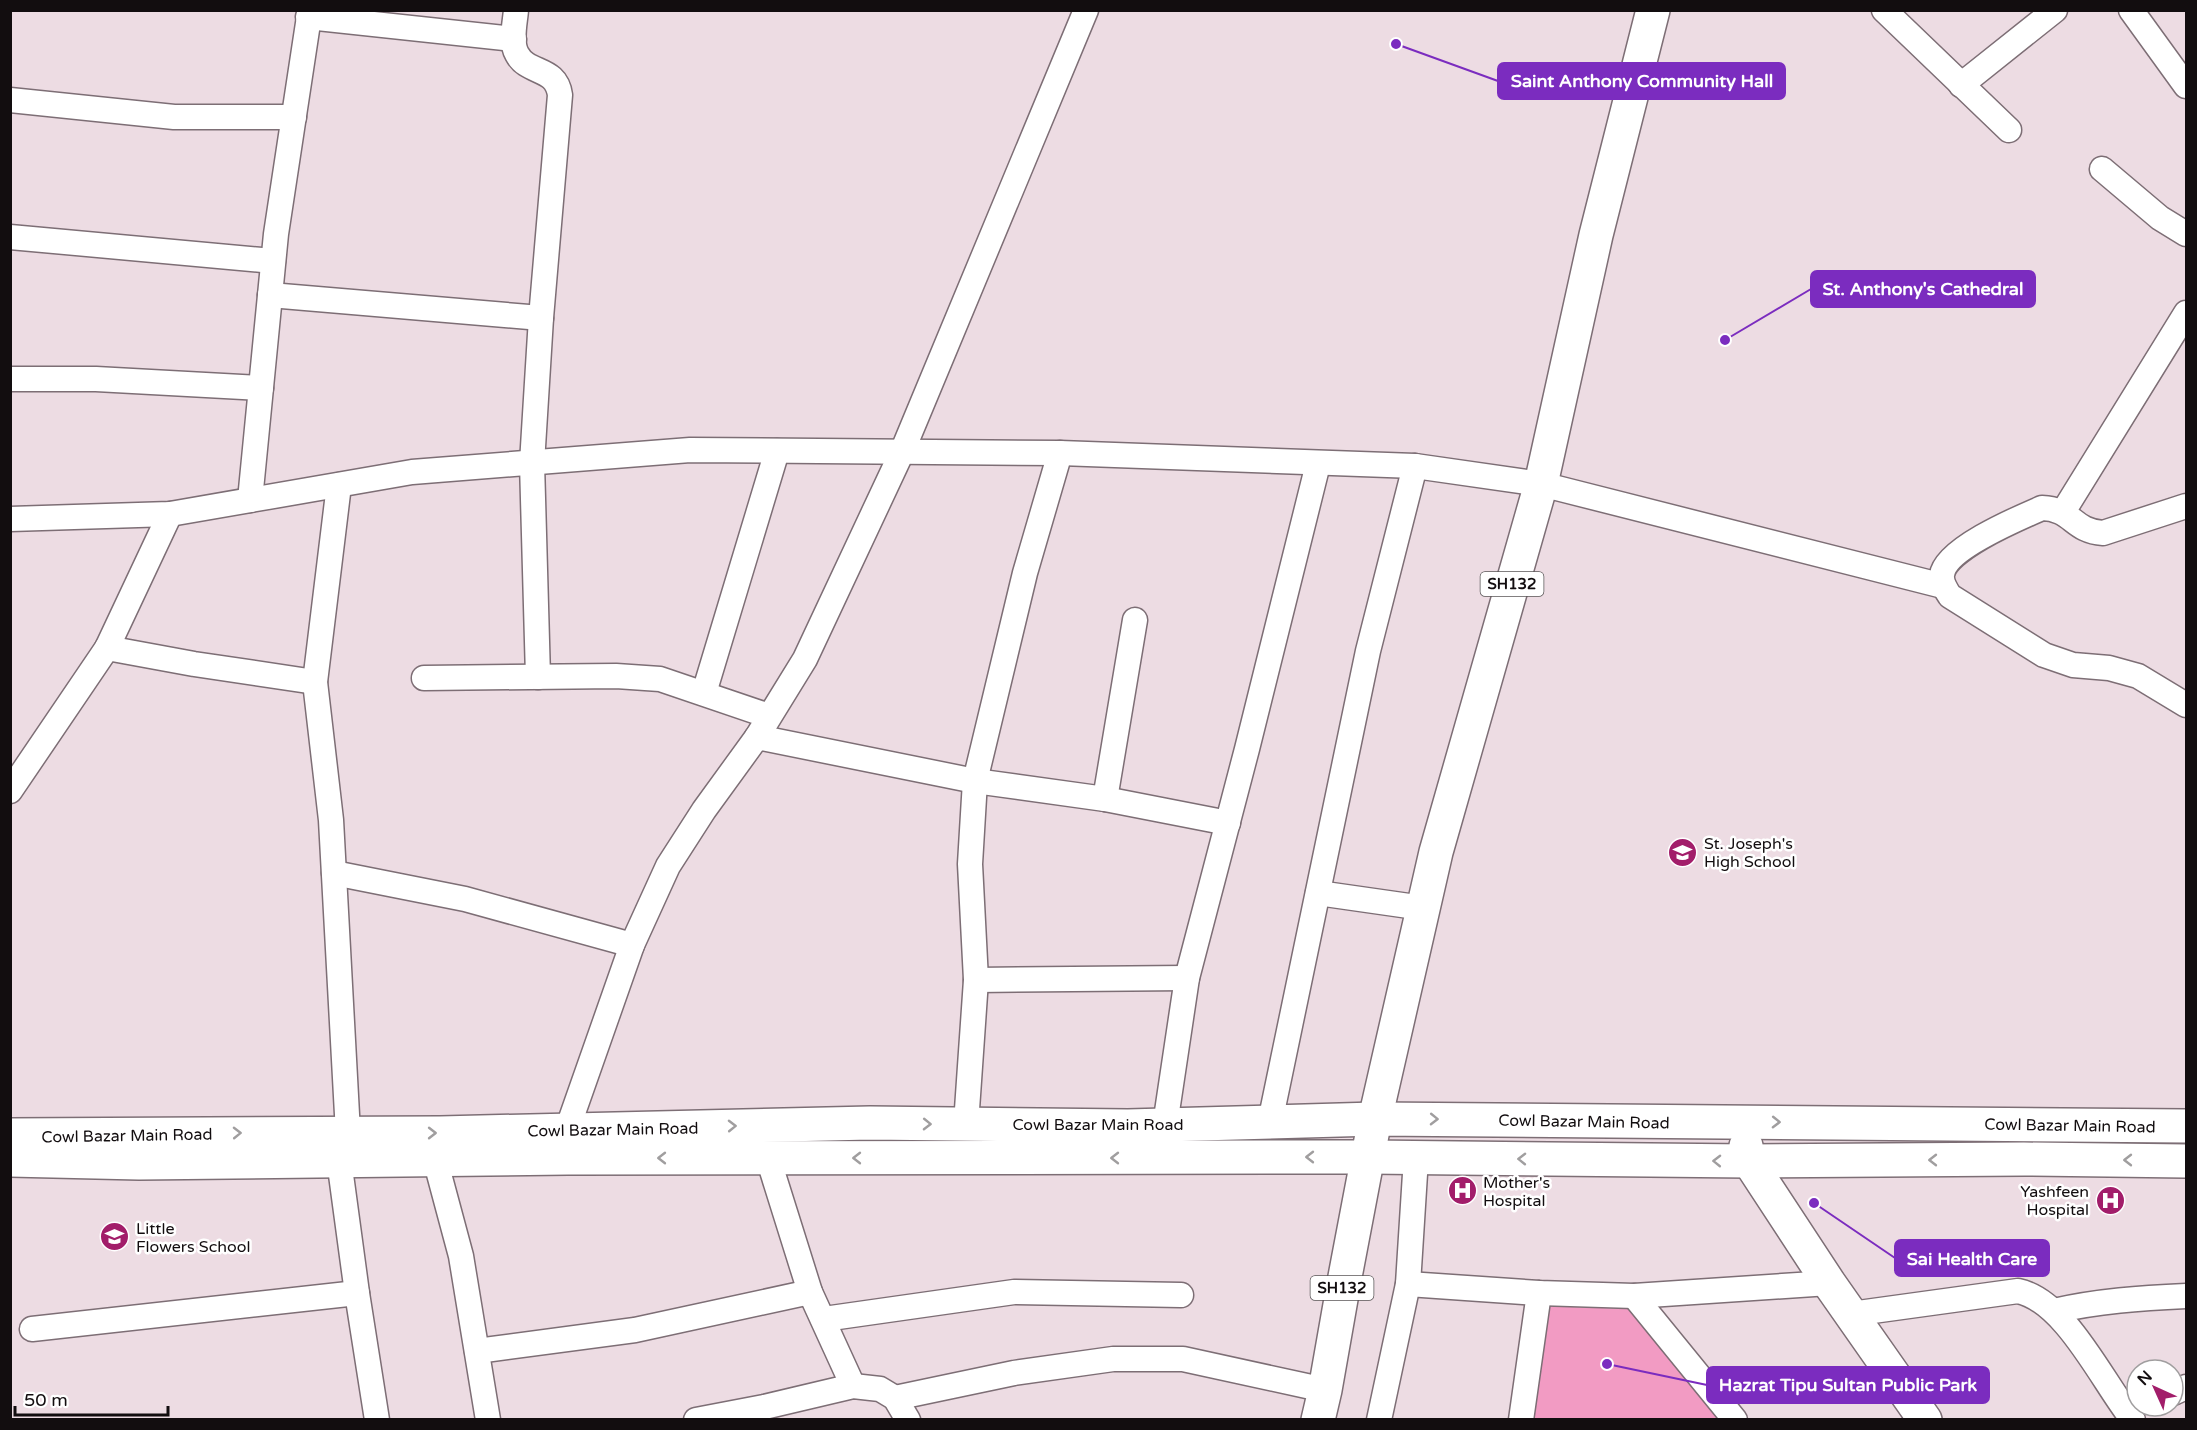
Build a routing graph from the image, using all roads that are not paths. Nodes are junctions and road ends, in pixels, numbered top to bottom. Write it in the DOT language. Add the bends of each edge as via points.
graph roads {
  1 [pos="516,10"];
  2 [pos="1086,10"];
  3 [pos="1653,10"];
  4 [pos="2055,10"];
  5 [pos="2131,10"];
  6 [pos="1886,11"];
  7 [pos="309,14"];
  8 [pos="514,39"];
  9 [pos="1961,85"];
  10 [pos="2187,86"];
  11 [pos="10,100"];
  12 [pos="294,117"];
  13 [pos="2009,130"];
  14 [pos="2102,169"];
  15 [pos="2187,234"];
  16 [pos="10,237"];
  17 [pos="273,261"];
  18 [pos="270,294"];
  19 [pos="2187,313"];
  20 [pos="541,318"];
  21 [pos="10,379"];
  22 [pos="261,388"];
  23 [pos="777,451"];
  24 [pos="902,452"];
  25 [pos="1060,453"];
  26 [pos="532,463"];
  27 [pos="1318,464"];
  28 [pos="1415,466"];
  29 [pos="1541,484"];
  30 [pos="339,485"];
  31 [pos="250,500"];
  32 [pos="2187,506"];
  33 [pos="2062,512"];
  34 [pos="170,514"];
  35 [pos="10,519"];
  36 [pos="1943,586"];
  37 [pos="1135,620"];
  38 [pos="107,648"];
  39 [pos="538,677"];
  40 [pos="424,678"];
  41 [pos="315,682"];
  42 [pos="704,693"];
  43 [pos="2187,705"];
  44 [pos="769,716"];
  45 [pos="757,737"];
  46 [pos="975,780"];
  47 [pos="10,791"];
  48 [pos="1105,798"];
  49 [pos="1227,823"];
  50 [pos="334,873"];
  51 [pos="1318,893"];
  52 [pos="1423,908"];
  53 [pos="632,945"];
  54 [pos="1187,978"];
  55 [pos="976,980"];
  56 [pos="1376,1119"];
  57 [pos="1270,1122"];
  58 [pos="1741,1122"];
  59 [pos="966,1124"];
  60 [pos="1165,1125"];
  61 [pos="2187,1126"];
  62 [pos="10,1135"];
  63 [pos="568,1144"];
  64 [pos="344,1147"];
  65 [pos="1369,1157"];
  66 [pos="768,1158"];
  67 [pos="1416,1158"];
  68 [pos="10,1160"];
  69 [pos="435,1160"];
  70 [pos="1749,1161"];
  71 [pos="2187,1161"];
  72 [pos="1829,1283"];
  73 [pos="1408,1284"];
  74 [pos="810,1292"];
  75 [pos="357,1293"];
  76 [pos="1539,1293"];
  77 [pos="1181,1295"];
  78 [pos="1634,1296"];
  79 [pos="2187,1296"];
  80 [pos="2054,1311"];
  81 [pos="1851,1314"];
  82 [pos="824,1319"];
  83 [pos="32,1329"];
  84 [pos="477,1351"];
  85 [pos="853,1386"];
  86 [pos="895,1398"];
  87 [pos="2125,1400"];
  88 [pos="1322,1405"];
  89 [pos="377,1419"];
  90 [pos="488,1419"];
  91 [pos="696,1419"];
  92 [pos="908,1419"];
  93 [pos="1379,1419"];
  94 [pos="1521,1419"];
  95 [pos="1735,1419"];
  96 [pos="1925,1419"];
  1 -- 8 [label="street"];
  2 -- 24 [label="street"];
  3 -- 29 [label="street, SH132" via="1596,235"];
  4 -- 9 [label="street"];
  5 -- 10 [label="street"];
  6 -- 9 [label="street"];
  7 -- 8 [label="street"];
  7 -- 12 [label="street"];
  8 -- 20 [label="street" via="516,53 525,63 552,77 560,95"];
  9 -- 13 [label="street"];
  11 -- 12 [label="street" via="174,117"];
  12 -- 17 [label="street"];
  14 -- 15 [label="street" via="2160,218"];
  16 -- 17 [label="street"];
  17 -- 18 [label="street"];
  18 -- 20 [label="street"];
  18 -- 22 [label="street"];
  19 -- 33 [label="street"];
  20 -- 26 [label="street"];
  21 -- 22 [label="street" via="96,379"];
  22 -- 31 [label="street"];
  23 -- 24 [label="street"];
  23 -- 26 [label="street" via="690,450"];
  23 -- 42 [label="street"];
  24 -- 25 [label="street"];
  24 -- 44 [label="street" via="805,659"];
  25 -- 27 [label="street"];
  25 -- 46 [label="street" via="1025,573"];
  26 -- 30 [label="street" via="412,472"];
  26 -- 39 [label="street"];
  27 -- 28 [label="street"];
  27 -- 49 [label="street"];
  28 -- 29 [label="street"];
  28 -- 51 [label="street" via="1368,651"];
  29 -- 36 [label="street"];
  29 -- 52 [label="street, SH132"];
  30 -- 31 [label="street"];
  30 -- 41 [label="street"];
  31 -- 34 [label="street"];
  32 -- 33 [label="street" via="2103,532 2081,528"];
  33 -- 36 [label="street" via="2042,508 1960,550 1948,560 1942,574"];
  34 -- 35 [label="street"];
  34 -- 38 [label="street"];
  36 -- 43 [label="street" via="1950,596 2044,656 2138,676"];
  37 -- 48 [label="street"];
  38 -- 41 [label="street"];
  38 -- 47 [label="street"];
  39 -- 40 [label="street"];
  39 -- 42 [label="street" via="660,679"];
  41 -- 50 [label="street"];
  42 -- 44 [label="street"];
  44 -- 45 [label="street"];
  45 -- 46 [label="street"];
  45 -- 53 [label="street" via="668,866"];
  46 -- 48 [label="street"];
  46 -- 55 [label="street" via="970,864"];
  48 -- 49 [label="street"];
  49 -- 54 [label="street"];
  50 -- 53 [label="street" via="465,898"];
  50 -- 64 [label="street"];
  51 -- 52 [label="street"];
  51 -- 57 [label="street"];
  52 -- 56 [label="street, SH132"];
  53 -- 63 [label="street"];
  54 -- 55 [label="street"];
  54 -- 60 [label="street"];
  55 -- 59 [label="street"];
  56 -- 57 [label="street, Cowl Bazar Main Road"];
  56 -- 58 [label="street, Cowl Bazar Main Road, one-way"];
  56 -- 65 [label="street, SH132"];
  57 -- 60 [label="street, Cowl Bazar Main Road"];
  58 -- 61 [label="street, Cowl Bazar Main Road, one-way"];
  58 -- 70 [label="street"];
  59 -- 60 [label="street, Cowl Bazar Main Road"];
  63 -- 59 [label="street, Cowl Bazar Main Road, one-way" via="858,1123"];
  62 -- 64 [label="street, Cowl Bazar Main Road, one-way"];
  64 -- 63 [label="street, Cowl Bazar Main Road, one-way"];
  66 -- 63 [label="street, Cowl Bazar Main Road, one-way"];
  63 -- 69 [label="street, Cowl Bazar Main Road"];
  64 -- 68 [label="street, Cowl Bazar Main Road" via="139,1163"];
  64 -- 69 [label="street, Cowl Bazar Main Road"];
  64 -- 75 [label="street"];
  65 -- 66 [label="street, Cowl Bazar Main Road, one-way"];
  65 -- 67 [label="street, Cowl Bazar Main Road"];
  65 -- 88 [label="street, SH132"];
  66 -- 74 [label="street"];
  70 -- 67 [label="street, Cowl Bazar Main Road, one-way"];
  67 -- 73 [label="street"];
  69 -- 84 [label="street" via="461,1256"];
  71 -- 70 [label="street, Cowl Bazar Main Road, one-way"];
  70 -- 72 [label="street"];
  72 -- 78 [label="street"];
  72 -- 81 [label="street"];
  73 -- 76 [label="street"];
  73 -- 93 [label="street"];
  74 -- 82 [label="street"];
  74 -- 84 [label="street" via="635,1330"];
  75 -- 83 [label="street"];
  75 -- 89 [label="street"];
  76 -- 78 [label="street"];
  76 -- 94 [label="street"];
  77 -- 82 [label="street" via="1014,1292"];
  78 -- 95 [label="street"];
  79 -- 80 [label="street" via="2090,1303"];
  80 -- 81 [label="street" via="2042,1300 2019,1291"];
  80 -- 87 [label="street"];
  81 -- 96 [label="street"];
  82 -- 85 [label="street"];
  84 -- 90 [label="street"];
  85 -- 86 [label="street" via="880,1389"];
  85 -- 91 [label="street"];
  86 -- 88 [label="street" via="1014,1373 1113,1359 1183,1359"];
  86 -- 92 [label="street"];
}
